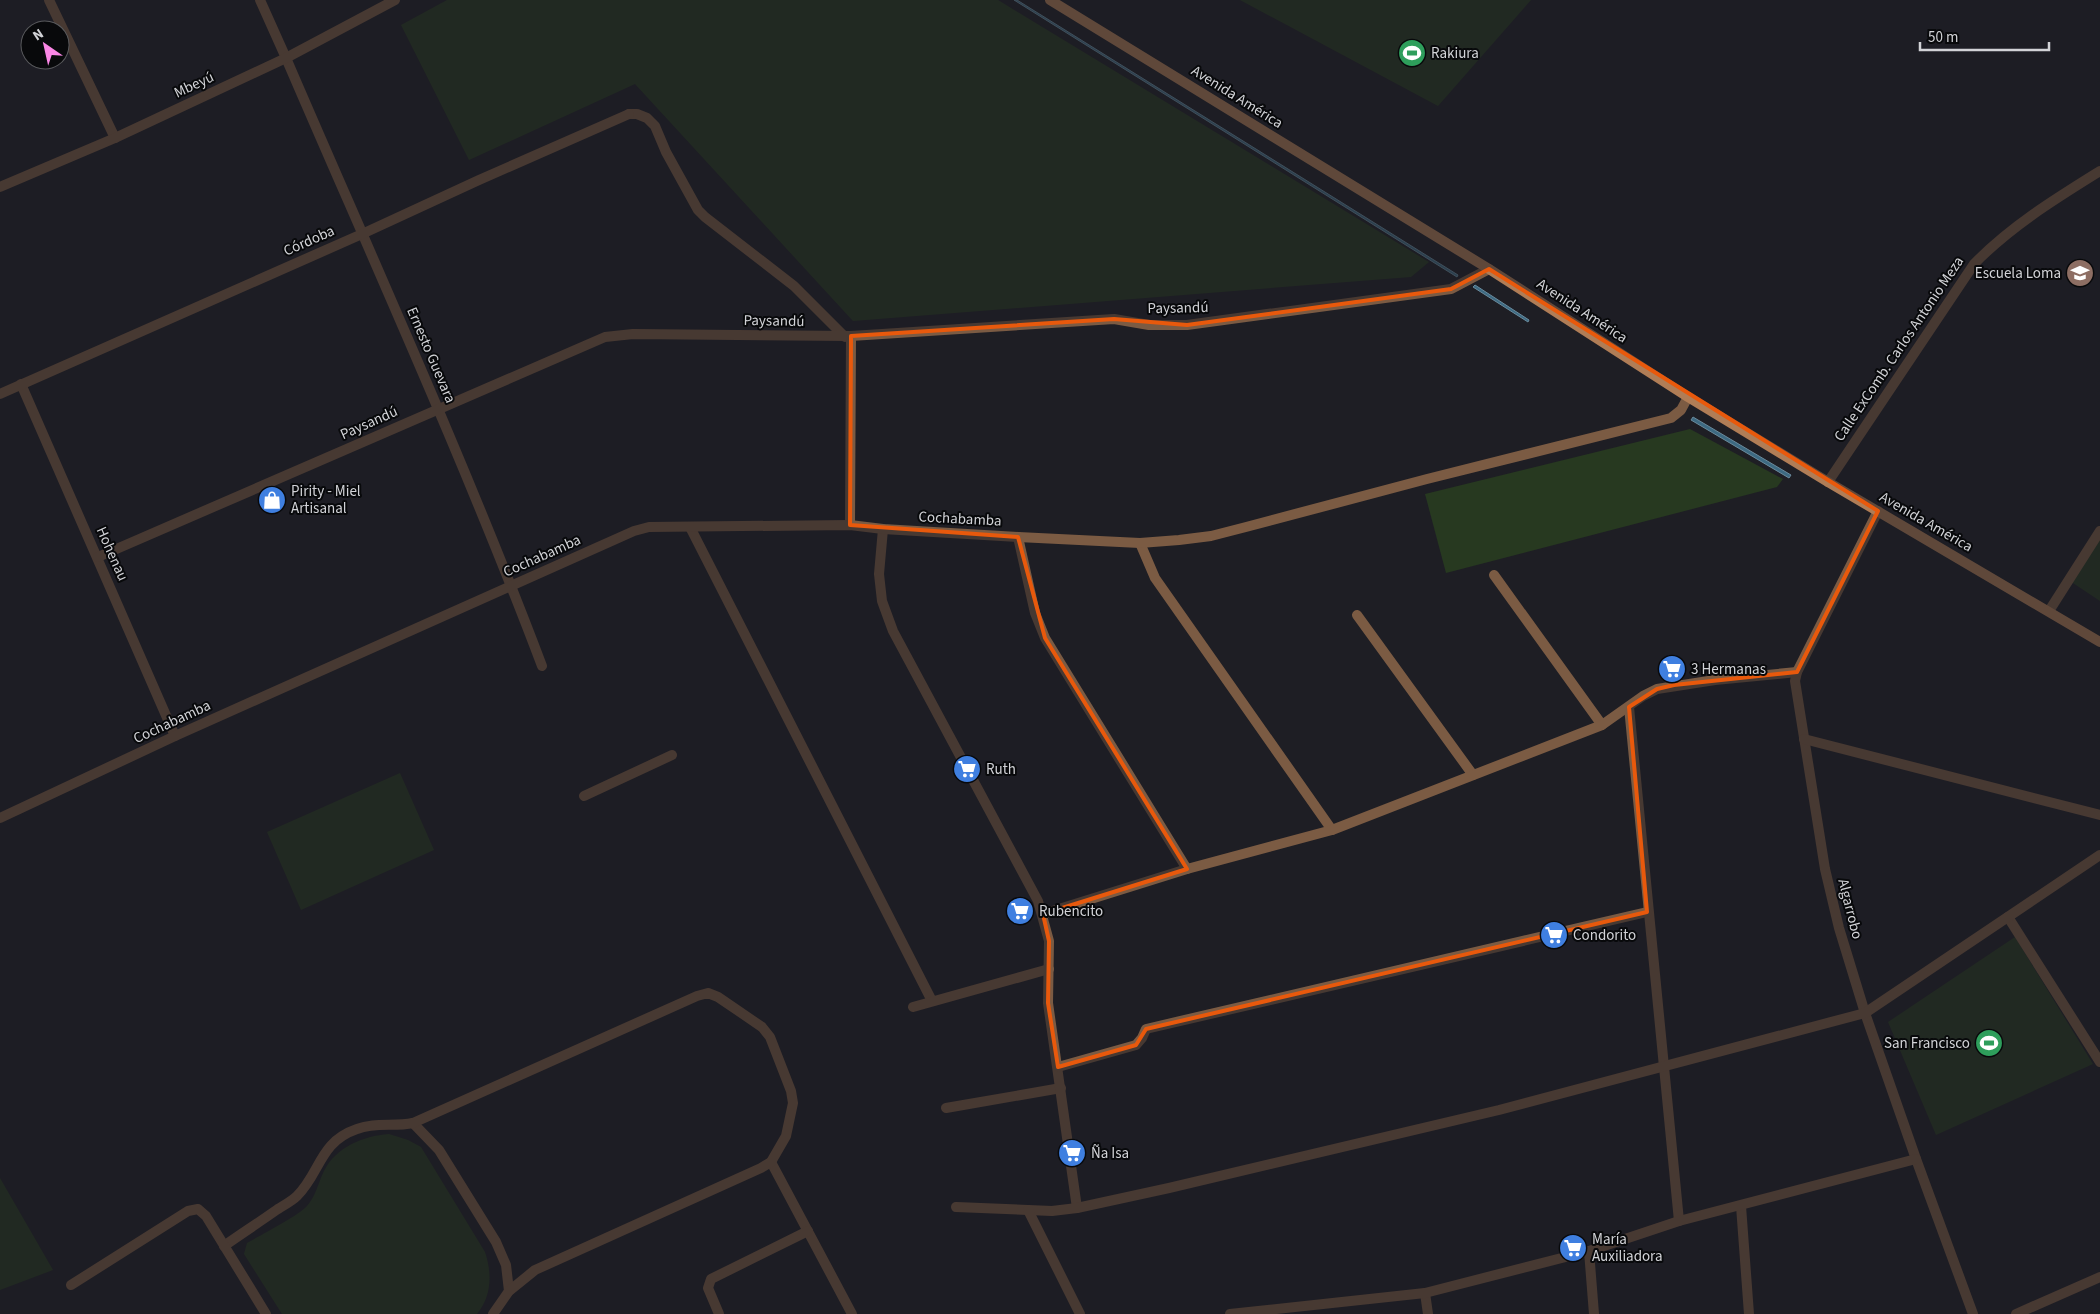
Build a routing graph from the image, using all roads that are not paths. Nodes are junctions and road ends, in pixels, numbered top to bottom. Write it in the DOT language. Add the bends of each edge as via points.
graph roads {
  1 [pos="49,0"];
  2 [pos="260,0"];
  3 [pos="395,0"];
  4 [pos="1050,0"];
  5 [pos="286,58"];
  6 [pos="115,138"];
  7 [pos="2100,171"];
  8 [pos="0,187"];
  9 [pos="362,234"];
  10 [pos="1488,269"];
  11 [pos="848,336"];
  12 [pos="21,384"];
  13 [pos="0,394"];
  14 [pos="1688,397"];
  15 [pos="438,409"];
  16 [pos="1828,482"];
  17 [pos="1878,511"];
  18 [pos="850,525"];
  19 [pos="690,527"];
  20 [pos="883,529"];
  21 [pos="2100,531"];
  22 [pos="1018,538"];
  23 [pos="1140,543"];
  24 [pos="98,557"];
  25 [pos="1494,575"];
  26 [pos="511,585"];
  27 [pos="2050,611"];
  28 [pos="1357,615"];
  29 [pos="2100,642"];
  30 [pos="542,666"];
  31 [pos="1797,672"];
  32 [pos="1629,707"];
  33 [pos="1602,725"];
  34 [pos="174,736"];
  35 [pos="1804,740"];
  36 [pos="672,755"];
  37 [pos="1472,775"];
  38 [pos="584,796"];
  39 [pos="2100,814"];
  40 [pos="1,815"];
  41 [pos="1332,830"];
  42 [pos="2100,855"];
  43 [pos="1187,868"];
  44 [pos="1648,912"];
  45 [pos="1043,914"];
  46 [pos="2008,917"];
  47 [pos="1049,969"];
  48 [pos="932,1001"];
  49 [pos="913,1007"];
  50 [pos="1865,1013"];
  51 [pos="2100,1062"];
  52 [pos="1664,1066"];
  53 [pos="1058,1067"];
  54 [pos="1061,1088"];
  55 [pos="946,1108"];
  56 [pos="413,1124"];
  57 [pos="1916,1159"];
  58 [pos="771,1162"];
  59 [pos="1741,1206"];
  60 [pos="956,1207"];
  61 [pos="1077,1208"];
  62 [pos="1028,1210"];
  63 [pos="1678,1221"];
  64 [pos="808,1231"];
  65 [pos="224,1246"];
  66 [pos="1589,1250"];
  67 [pos="2100,1277"];
  68 [pos="71,1285"];
  69 [pos="509,1291"];
  70 [pos="1426,1293"];
  71 [pos="266,1314"];
  72 [pos="493,1314"];
  73 [pos="719,1314"];
  74 [pos="852,1314"];
  75 [pos="1080,1314"];
  76 [pos="1230,1314"];
  77 [pos="1428,1314"];
  78 [pos="1594,1314"];
  79 [pos="1749,1314"];
  80 [pos="1973,1314"];
  81 [pos="2016,1314"];
  1 -- 6 [label="street"];
  2 -- 5 [label="street, Ernesto Guevara"];
  3 -- 5 [label="street, Mbeyú"];
  4 -- 10 [label="main road, Avenida América"];
  5 -- 6 [label="street, Mbeyú"];
  5 -- 9 [label="street, Ernesto Guevara"];
  6 -- 8 [label="street, Mbeyú"];
  7 -- 16 [label="street, Calle ExComb. Carlos Antonio Meza" via="2036,211 1974,264"];
  9 -- 11 [label="street, Córdoba" via="629,114 638,114 655,126 698,210 794,286"];
  9 -- 12 [label="street, Córdoba"];
  9 -- 15 [label="street, Ernesto Guevara"];
  10 -- 11 [label="street, Paysandú" via="1451,289 1216,322 1149,325 1114,319"];
  10 -- 14 [label="main road, Avenida América"];
  11 -- 15 [label="street, Paysandú" via="633,334 605,337"];
  11 -- 18 [label="street"];
  12 -- 13 [label="street, Córdoba"];
  12 -- 24 [label="street, Hohenau"];
  14 -- 16 [label="main road, Avenida América"];
  14 -- 23 [label="street, Cochabamba" via="1682,410 1671,418 1212,536"];
  15 -- 24 [label="street, Paysandú"];
  15 -- 26 [label="street, Ernesto Guevara"];
  16 -- 17 [label="main road, Avenida América"];
  17 -- 27 [label="main road, Avenida América"];
  17 -- 31 [label="street, Algarrobo"];
  18 -- 19 [label="street, Cochabamba"];
  18 -- 20 [label="street, Cochabamba"];
  19 -- 26 [label="street, Cochabamba" via="649,527 634,531"];
  19 -- 48 [label="street"];
  20 -- 22 [label="street, Cochabamba"];
  20 -- 45 [label="street" via="879,574 882,601 893,630"];
  21 -- 27 [label="street"];
  22 -- 23 [label="street, Cochabamba"];
  22 -- 43 [label="street" via="1035,612 1045,638"];
  23 -- 41 [label="street" via="1155,578"];
  24 -- 34 [label="street, Hohenau"];
  25 -- 33 [label="street"];
  26 -- 30 [label="street, Ernesto Guevara"];
  26 -- 34 [label="street, Cochabamba"];
  27 -- 29 [label="main road, Avenida América"];
  28 -- 37 [label="street"];
  31 -- 32 [label="street" via="1674,685 1657,689"];
  31 -- 35 [label="street, Algarrobo" via="1795,681"];
  32 -- 33 [label="street"];
  32 -- 44 [label="street"];
  33 -- 37 [label="street"];
  34 -- 40 [label="street, Cochabamba"];
  35 -- 39 [label="street"];
  35 -- 50 [label="street, Algarrobo" via="1827,878"];
  36 -- 38 [label="street"];
  37 -- 41 [label="street"];
  41 -- 43 [label="street"];
  42 -- 46 [label="street"];
  43 -- 45 [label="street"];
  44 -- 52 [label="street"];
  44 -- 53 [label="street" via="1146,1029 1136,1046"];
  45 -- 47 [label="street" via="1049,942"];
  46 -- 50 [label="street"];
  46 -- 51 [label="street"];
  47 -- 48 [label="street"];
  47 -- 53 [label="street" via="1048,1003"];
  48 -- 49 [label="street"];
  50 -- 52 [label="street"];
  50 -- 57 [label="street, Algarrobo"];
  52 -- 61 [label="street" via="1499,1110"];
  52 -- 63 [label="street"];
  53 -- 54 [label="street"];
  54 -- 55 [label="street"];
  54 -- 61 [label="street"];
  56 -- 58 [label="street" via="697,996 708,994 718,997 762,1027 770,1038 791,1091 793,1103 786,1136"];
  56 -- 65 [label="street" via="374,1124 355,1129 332,1143 296,1197"];
  56 -- 69 [label="street" via="439,1150 496,1242 506,1265"];
  57 -- 59 [label="street"];
  57 -- 80 [label="street, Algarrobo"];
  58 -- 64 [label="street"];
  58 -- 69 [label="street" via="535,1270"];
  59 -- 63 [label="street"];
  59 -- 79 [label="street"];
  60 -- 62 [label="street"];
  61 -- 62 [label="street"];
  62 -- 75 [label="street"];
  63 -- 66 [label="street"];
  64 -- 73 [label="street" via="711,1279 708,1288"];
  64 -- 74 [label="street"];
  65 -- 68 [label="street" via="206,1216 198,1209 188,1211"];
  65 -- 71 [label="street"];
  66 -- 70 [label="street"];
  66 -- 78 [label="street"];
  67 -- 81 [label="street"];
  69 -- 72 [label="street"];
  70 -- 76 [label="street"];
  70 -- 77 [label="street"];
}
